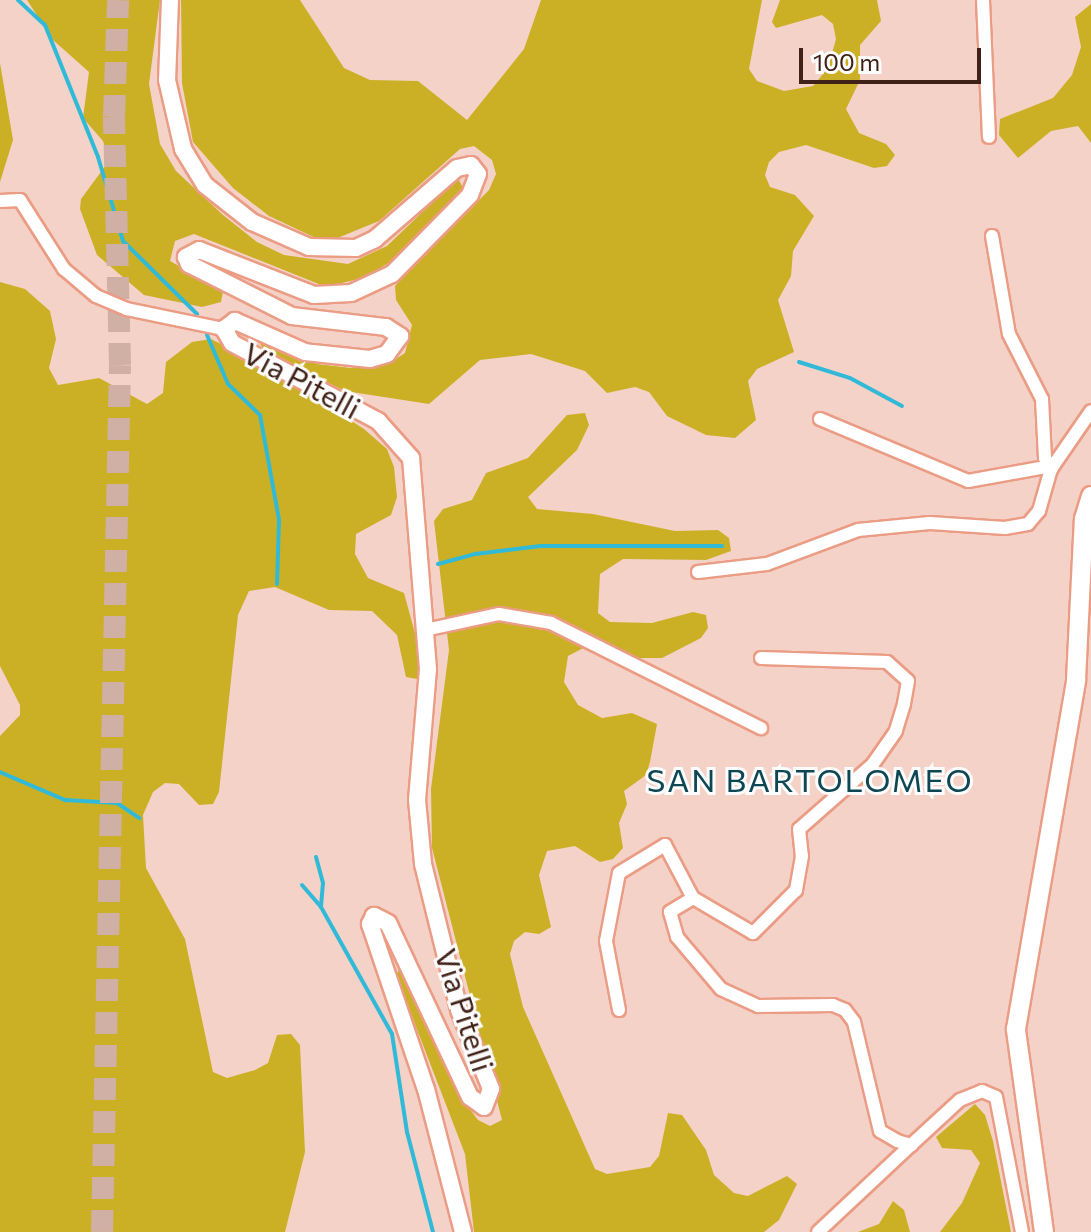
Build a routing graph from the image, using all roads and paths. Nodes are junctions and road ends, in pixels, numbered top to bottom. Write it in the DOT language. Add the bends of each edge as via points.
graph roads {
  1 [pos="170,0"];
  2 [pos="983,0"];
  3 [pos="989,137"];
  4 [pos="0,201"];
  5 [pos="992,236"];
  6 [pos="224,329"];
  7 [pos="1091,411"];
  8 [pos="820,419"];
  9 [pos="1048,468"];
  10 [pos="1091,496"];
  11 [pos="698,572"];
  12 [pos="425,630"];
  13 [pos="761,658"];
  14 [pos="761,728"];
  15 [pos="693,898"];
  16 [pos="619,1010"];
  17 [pos="911,1145"];
  18 [pos="463,1232"];
  19 [pos="818,1232"];
  20 [pos="1022,1232"];
  21 [pos="1044,1232"];
  1 -- 6 [label="street, Via Pitelli" via="167,80 183,149 205,185 252,222 309,247 356,248 375,239 457,168 471,165 478,174 470,195 392,274 351,293 314,295 199,250 187,254 189,264 292,316 394,331 400,340 387,354 370,359 305,352 240,322 230,321"];
  2 -- 3 [label="street"];
  4 -- 6 [label="street" via="20,200 64,269 96,296 127,309"];
  5 -- 9 [label="street" via="1009,334 1042,399"];
  6 -- 12 [label="street, Via Pitelli" via="232,343 355,406 402,444 414,468"];
  7 -- 9 [label="street"];
  8 -- 9 [label="street" via="968,481"];
  9 -- 11 [label="street" via="1039,511 1016,528 930,523 858,530 767,564"];
  10 -- 21 [label="main road" via="1084,519 1076,680 1016,1029"];
  12 -- 14 [label="street" via="499,614 551,623"];
  12 -- 18 [label="street, Via Pitelli" via="428,669 417,800 423,864 459,1010 491,1089 484,1107 470,1097 388,923 374,916 370,924 426,1089"];
  13 -- 15 [label="street" via="887,662 908,681 904,704 896,731 873,764 799,829 802,856 796,890 753,933"];
  15 -- 16 [label="street" via="665,845 619,873 606,941"];
  15 -- 17 [label="street" via="670,912 677,937 721,989 758,1006 833,1005 845,1010 854,1022 880,1131"];
  17 -- 19 [label="street"];
  17 -- 20 [label="street" via="960,1100 982,1091 996,1097"];
}
